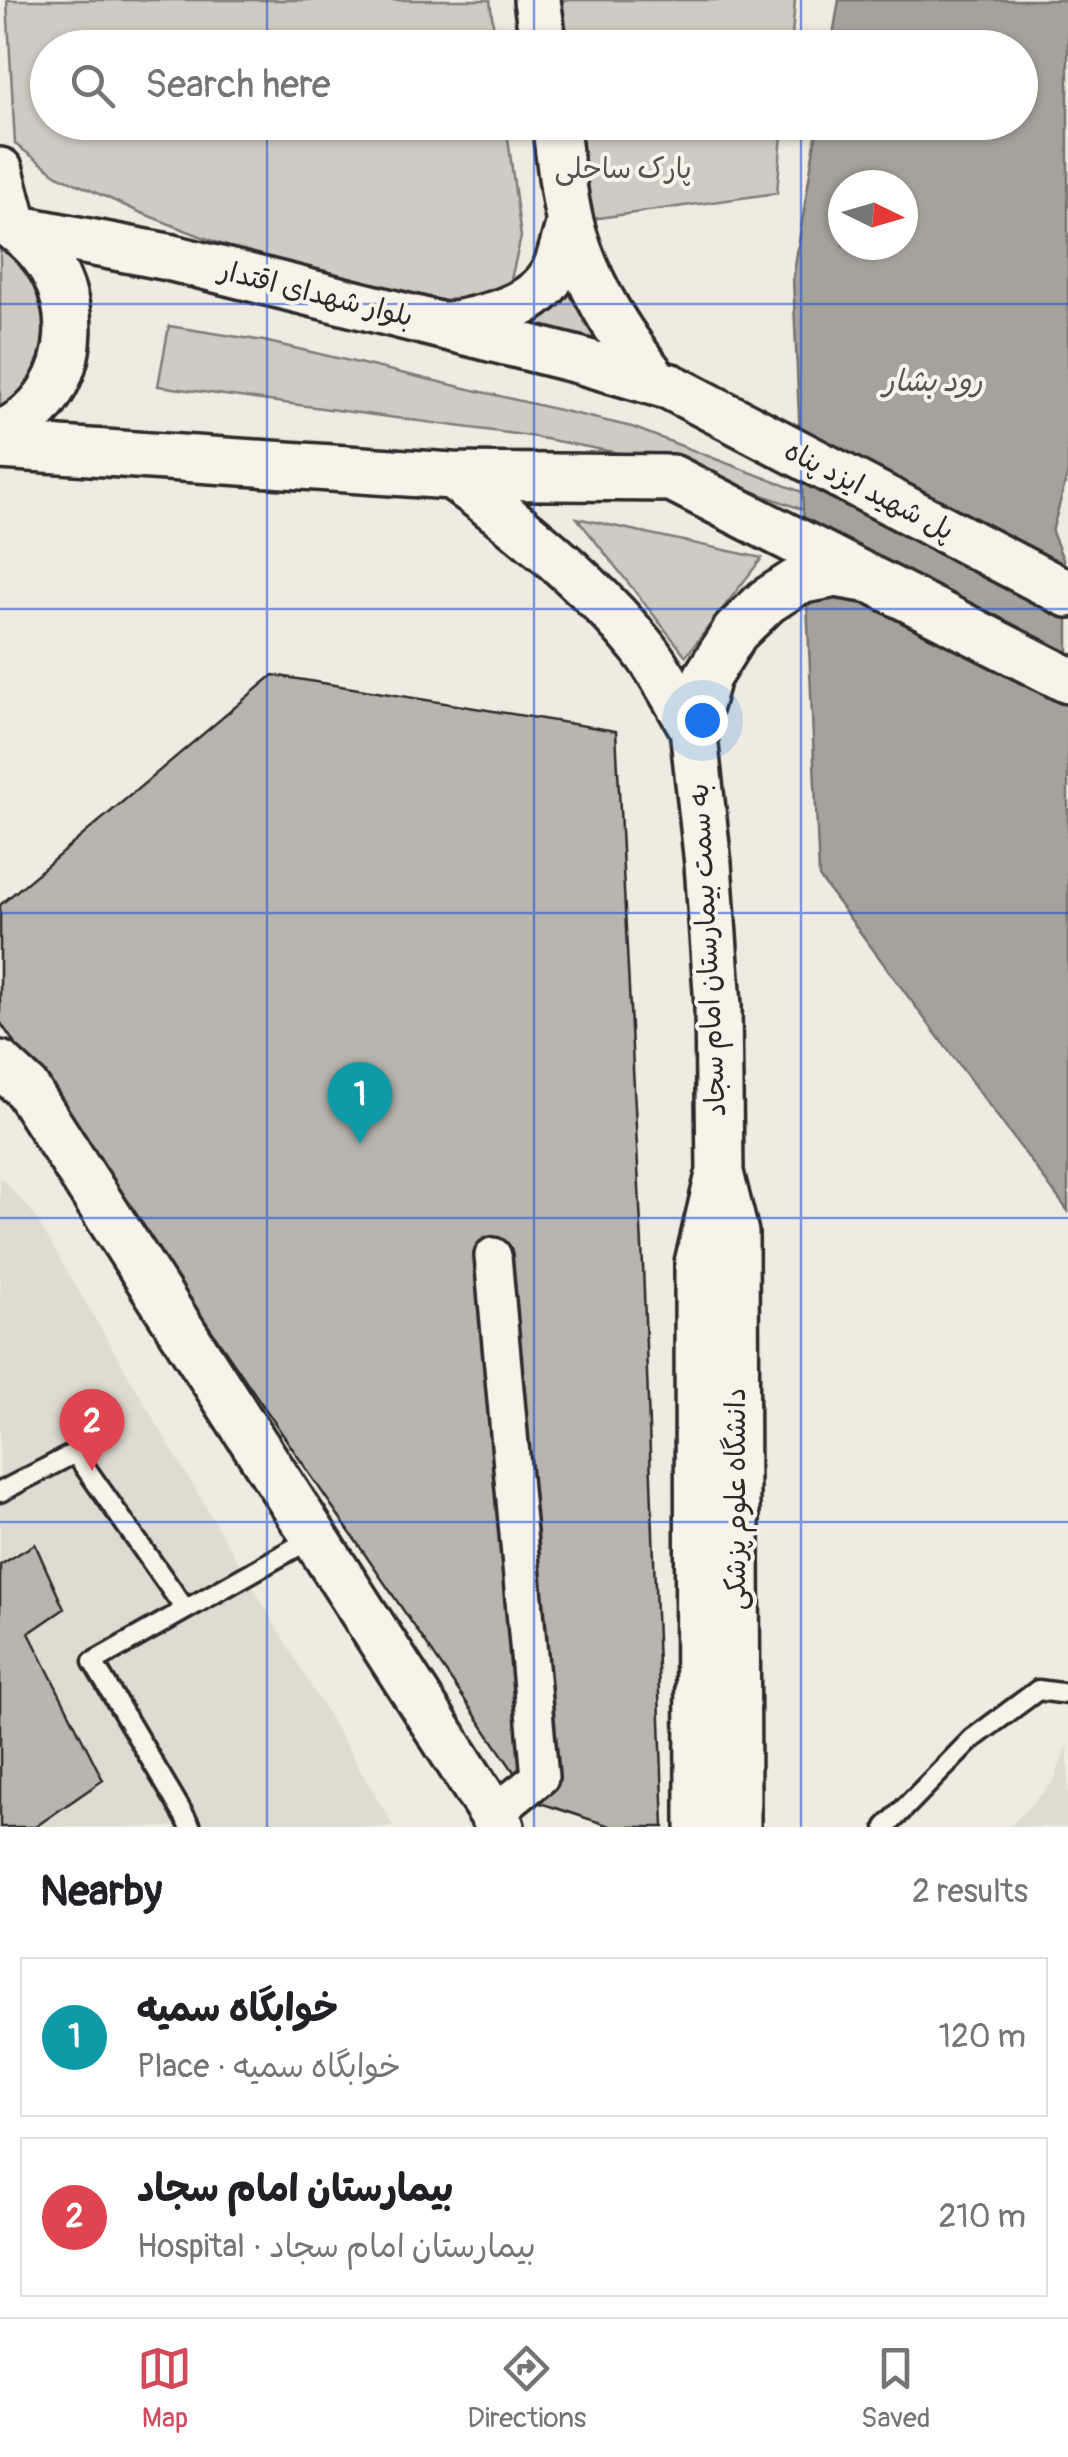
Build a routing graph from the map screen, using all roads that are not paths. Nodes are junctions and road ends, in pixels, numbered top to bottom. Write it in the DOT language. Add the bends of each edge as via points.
graph roads {
  1 [pos="538,0"];
  2 [pos="542,30"];
  3 [pos="558,140"];
  4 [pos="0,171"];
  5 [pos="570,222"];
  6 [pos="7,224"];
  7 [pos="443,326"];
  8 [pos="664,385"];
  9 [pos="0,434"];
  10 [pos="0,446"];
  11 [pos="452,476"];
  12 [pos="871,580"];
  13 [pos="1068,594"];
  14 [pos="1068,680"];
  15 [pos="693,728"];
  16 [pos="0,1064"];
  17 [pos="720,1172"];
  18 [pos="494,1256"];
  19 [pos="0,1492"];
  20 [pos="314,1537"];
  21 [pos="185,1608"];
  22 [pos="1068,1694"];
  23 [pos="497,1821"];
  24 [pos="191,1827"];
  25 [pos="699,1827"];
  26 [pos="737,1827"];
  27 [pos="886,1827"];
  1 -- 2 [label="street"];
  3 -- 5 [label="street"];
  4 -- 6 [label="street"];
  5 -- 7 [label="street" via="554,272 529,298 488,318"];
  5 -- 8 [label="street" via="587,272 624,342"];
  6 -- 7 [label="street, بلوار شهدای اقتدار"];
  6 -- 9 [label="street" via="32,241 58,277 70,320 64,363 42,402"];
  7 -- 8 [label="street, بلوار شهدای اقتدار"];
  8 -- 13 [label="street, پل شهید ایزد پناه"];
  10 -- 11 [label="street"];
  11 -- 12 [label="street" via="672,478"];
  11 -- 15 [label="street" via="605,608 644,649"];
  12 -- 14 [label="street"];
  12 -- 15 [label="street" via="836,574 798,581 767,601 735,632 707,678"];
  15 -- 17 [label="street, به سمت بیمارستان امام سجاد" via="718,1006"];
  16 -- 20 [label="street" via="26,1088"];
  17 -- 25 [label="street" via="698,1263"];
  17 -- 26 [label="street, دانشگاه علوم پزشکی" via="736,1233"];
  18 -- 23 [label="street" via="540,1778"];
  19 -- 21 [label="lane" via="75,1454"];
  20 -- 21 [label="lane"];
  20 -- 23 [label="street"];
  21 -- 24 [label="lane" via="93,1662"];
  22 -- 27 [label="lane" via="1038,1690 972,1739"];
}
